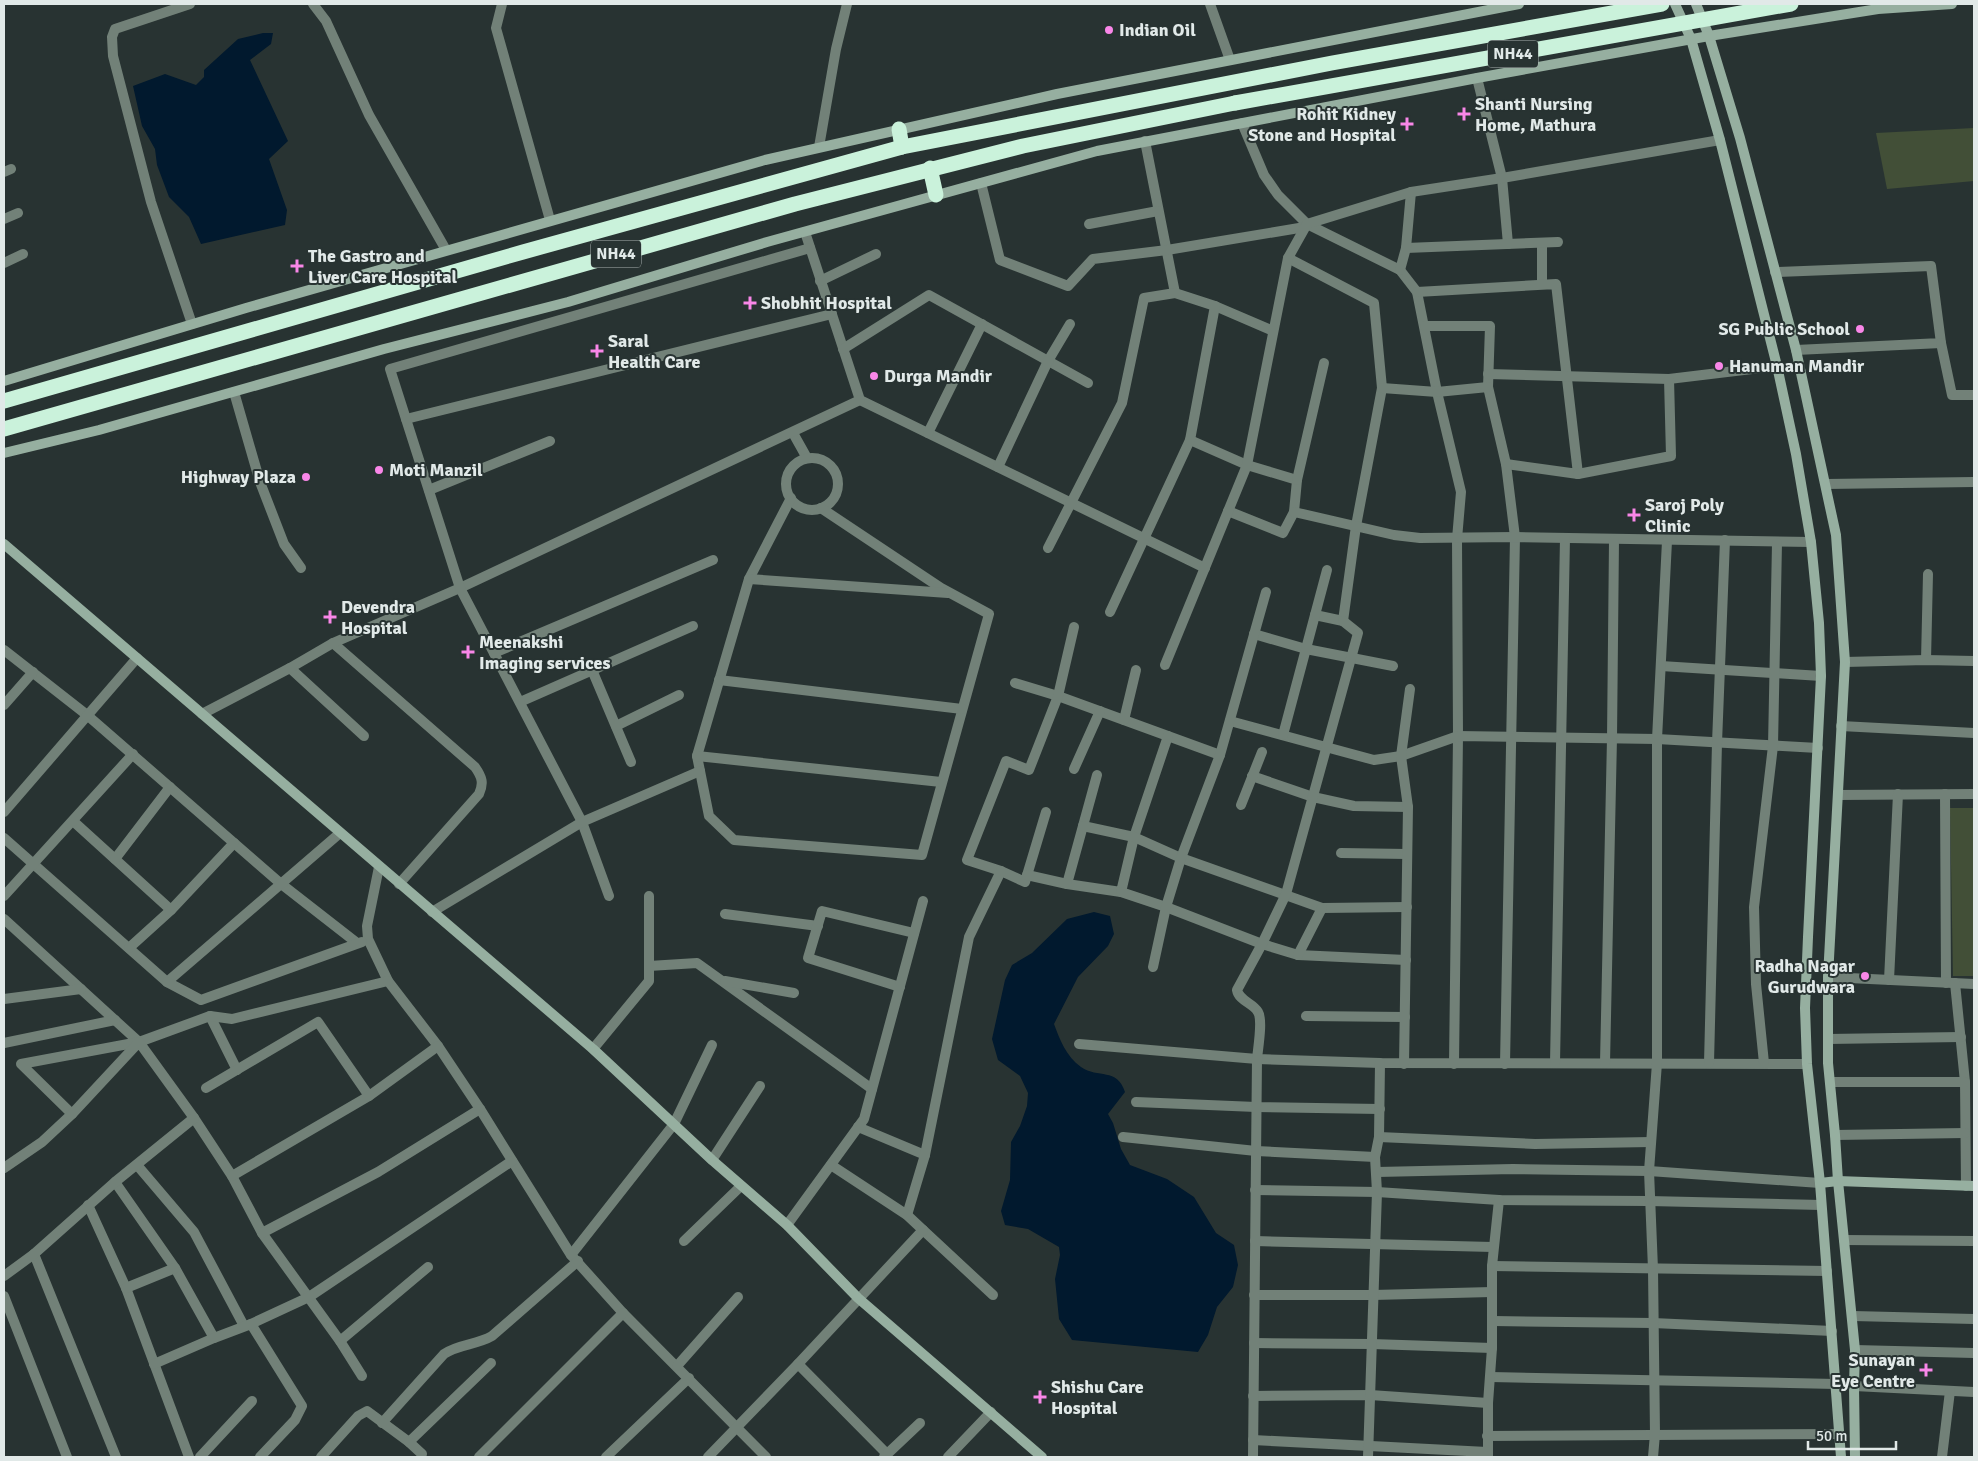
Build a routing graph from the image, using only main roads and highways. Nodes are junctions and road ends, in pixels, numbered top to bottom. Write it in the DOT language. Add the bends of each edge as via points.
graph roads {
  1 [pos="1662,4"];
  2 [pos="1791,4"];
  3 [pos="899,129"];
  4 [pos="902,147"];
  5 [pos="930,168"];
  6 [pos="936,195"];
  7 [pos="4,401"];
  8 [pos="4,429"];
  1 -- 4 [label="highway, NH44" via="1228,83"];
  2 -- 5 [label="highway, NH44, bridge" via="1235,104"];
  3 -- 4 [label="highway"];
  4 -- 7 [label="highway, NH44"];
  5 -- 6 [label="highway"];
  5 -- 8 [label="highway, NH44" via="713,226"];
}
